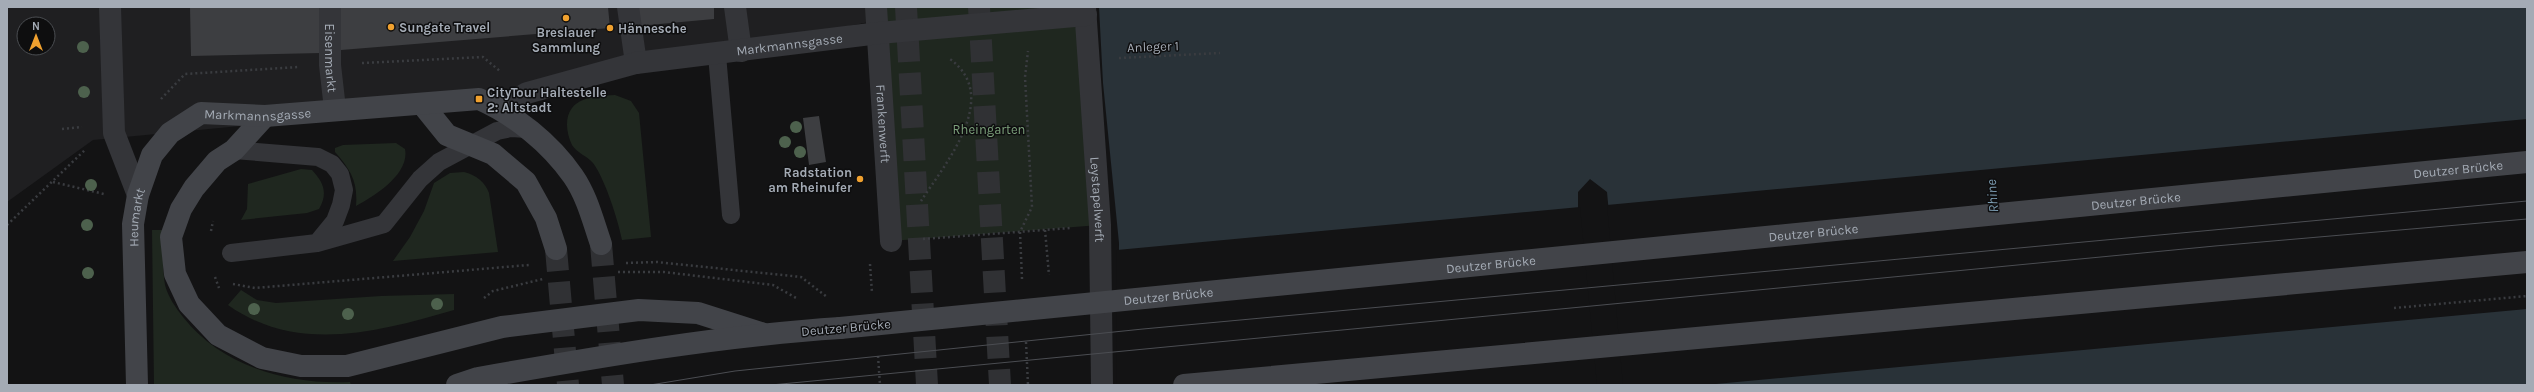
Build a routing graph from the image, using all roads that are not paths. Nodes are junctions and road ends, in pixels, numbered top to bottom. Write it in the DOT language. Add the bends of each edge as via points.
graph roads {
  1 [pos="110,7"];
  2 [pos="330,7"];
  3 [pos="628,7"];
  4 [pos="735,7"];
  5 [pos="876,7"];
  6 [pos="1086,11"];
  7 [pos="878,33"];
  8 [pos="741,51"];
  9 [pos="717,54"];
  10 [pos="636,63"];
  11 [pos="422,104"];
  12 [pos="500,108"];
  13 [pos="335,109"];
  14 [pos="265,116"];
  15 [pos="528,129"];
  16 [pos="472,145"];
  17 [pos="234,150"];
  18 [pos="2527,162"];
  19 [pos="138,195"];
  20 [pos="731,214"];
  21 [pos="891,241"];
  22 [pos="317,243"];
  23 [pos="601,244"];
  24 [pos="556,249"];
  25 [pos="231,253"];
  26 [pos="2527,262"];
  27 [pos="761,333"];
  28 [pos="137,385"];
  29 [pos="457,385"];
  30 [pos="1102,385"];
  31 [pos="1184,385"];
  1 -- 19 [label="street, Heumarkt" via="114,133"];
  2 -- 13 [label="street, Eisenmarkt" via="330,65"];
  3 -- 10 [label="street"];
  4 -- 8 [label="street"];
  5 -- 7 [label="street, Frankenwerft"];
  6 -- 7 [label="street, Markmannsgasse"];
  6 -- 30 [label="street, Leystapelwerft" via="1100,225"];
  7 -- 8 [label="street, Markmannsgasse"];
  7 -- 21 [label="street, Frankenwerft"];
  8 -- 9 [label="street, Markmannsgasse"];
  9 -- 10 [label="street, Markmannsgasse"];
  9 -- 20 [label="lane"];
  10 -- 12 [label="street, Markmannsgasse" via="528,93"];
  11 -- 12 [label="main road, Markmannsgasse" via="479,99"];
  11 -- 13 [label="main road, Markmannsgasse"];
  11 -- 16 [label="main road" via="447,134"];
  12 -- 15 [label="main road, Markmannsgasse"];
  13 -- 14 [label="main road, Markmannsgasse"];
  14 -- 17 [label="main road"];
  14 -- 19 [label="main road, Markmannsgasse" via="201,113 170,133 152,155"];
  15 -- 16 [label="lane" via="511,128 497,131"];
  15 -- 23 [label="main road, Markmannsgasse" via="573,176 589,209"];
  16 -- 22 [label="lane" via="439,162 420,179 384,224"];
  16 -- 24 [label="main road" via="493,154 526,182 546,218"];
  17 -- 22 [label="lane" via="318,157 332,164 340,174 344,190 335,221"];
  17 -- 27 [label="main road" via="217,161 194,188 181,210 171,237 175,274 189,304 218,335 262,358 301,366 347,366 502,327 639,310 698,313"];
  18 -- 27 [label="main road, Deutzer Brücke, bridge" via="840,328"];
  19 -- 28 [label="main road, Heumarkt" via="134,224"];
  22 -- 25 [label="lane"];
  26 -- 31 [label="main road"];
  27 -- 29 [label="main road, Deutzer Brücke" via="478,378"];
}
